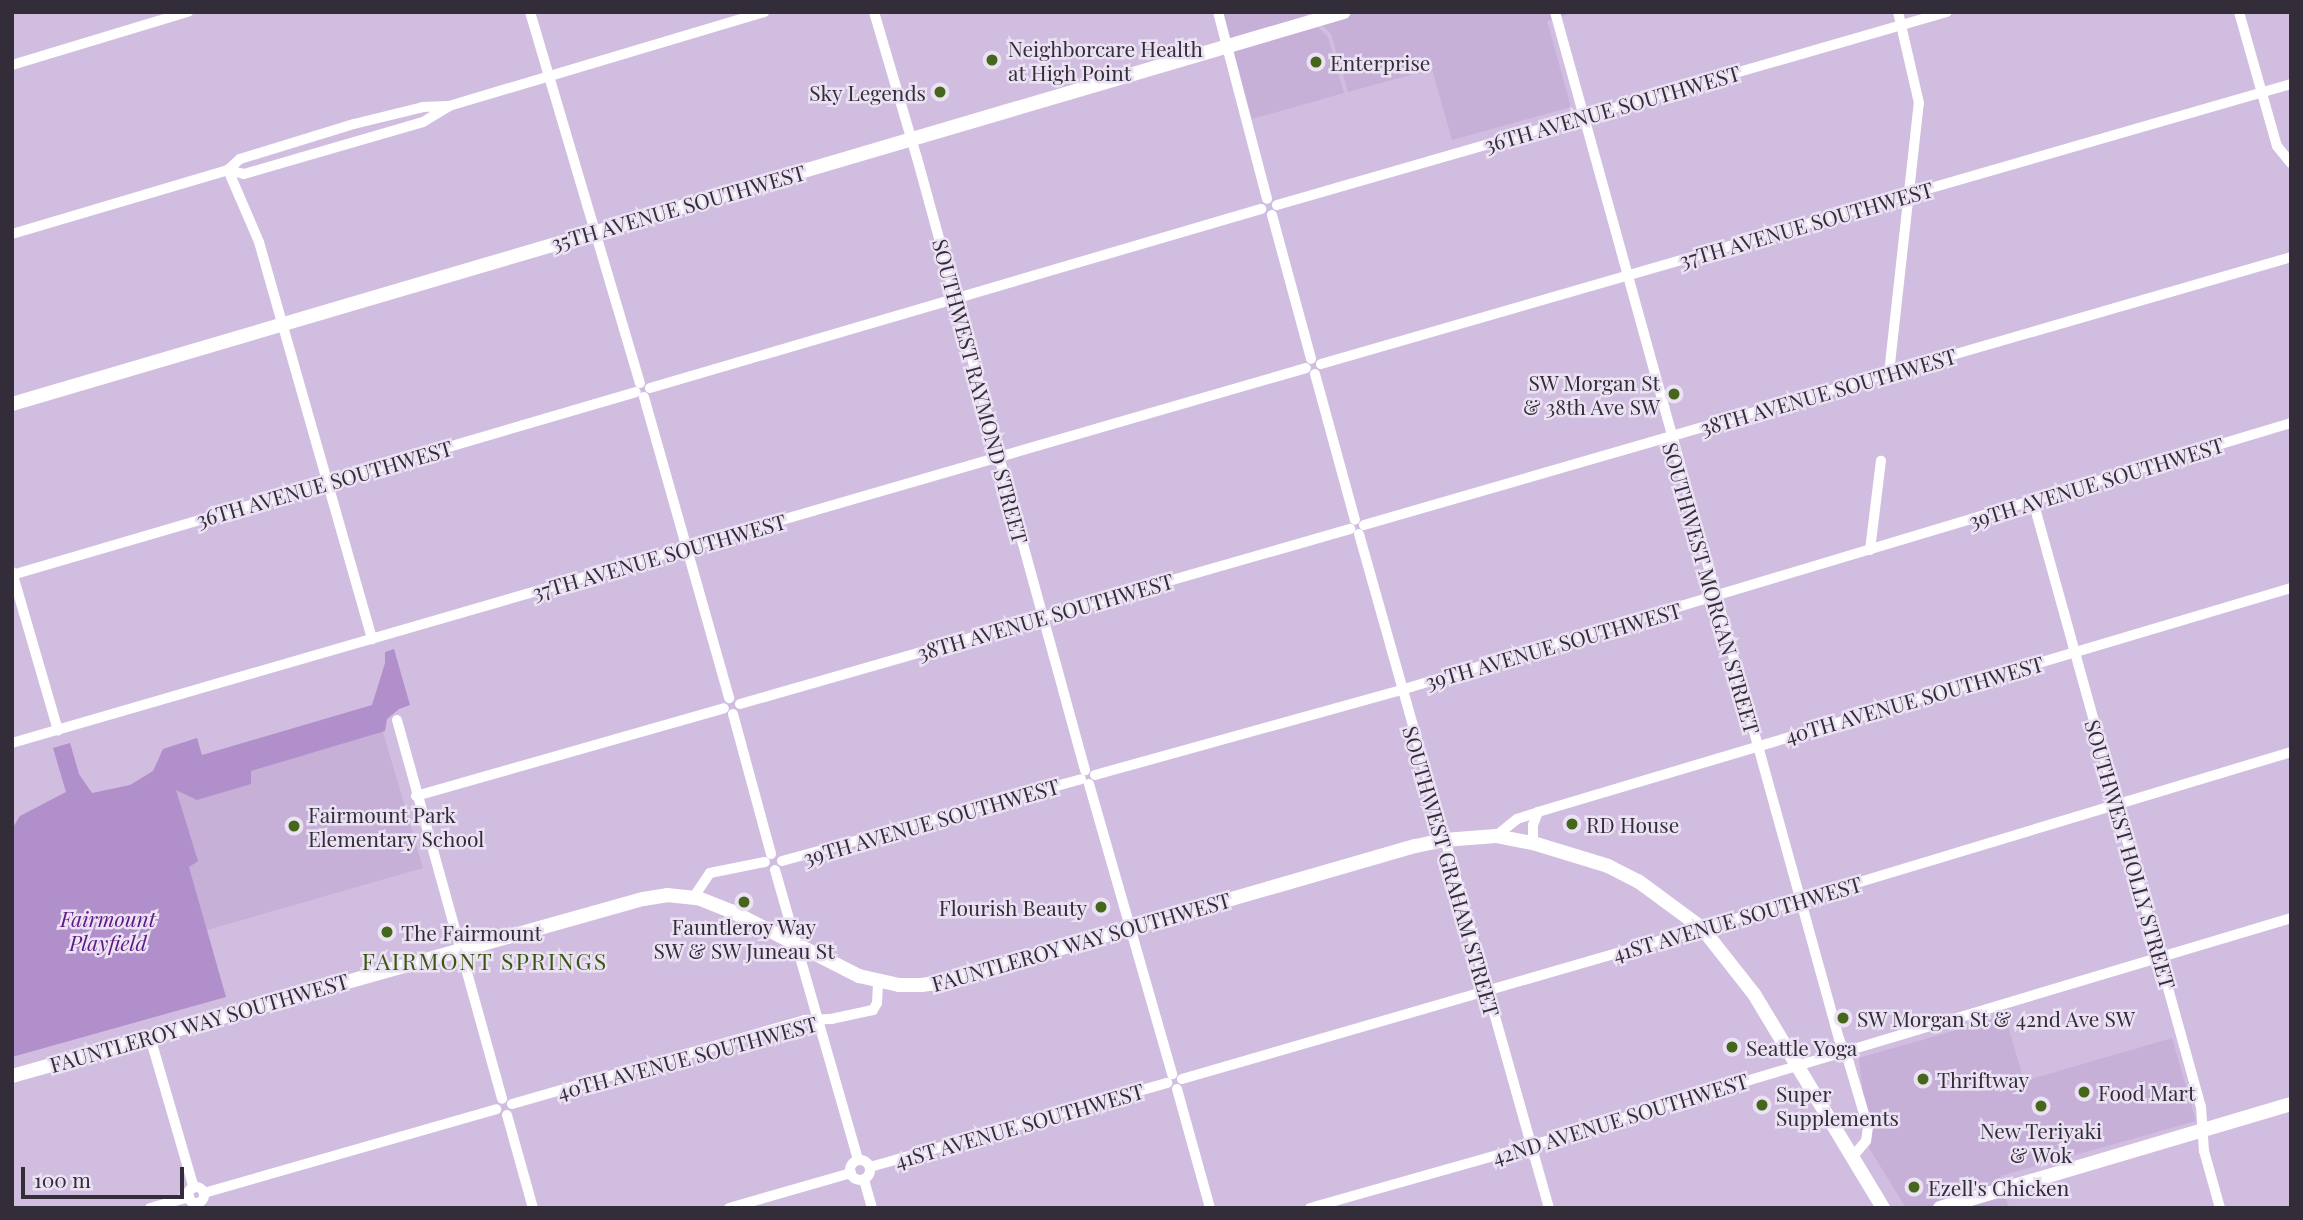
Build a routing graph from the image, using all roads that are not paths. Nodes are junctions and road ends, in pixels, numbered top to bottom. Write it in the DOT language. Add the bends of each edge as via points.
graph roads {
  1 [pos="188,12"];
  2 [pos="530,12"];
  3 [pos="764,12"];
  4 [pos="874,12"];
  5 [pos="1218,12"];
  6 [pos="1344,12"];
  7 [pos="1555,12"];
  8 [pos="1898,12"];
  9 [pos="1947,12"];
  10 [pos="2239,12"];
  11 [pos="1901,26"];
  12 [pos="1227,46"];
  13 [pos="12,65"];
  14 [pos="550,76"];
  15 [pos="2291,84"];
  16 [pos="2261,92"];
  17 [pos="449,106"];
  18 [pos="1583,116"];
  19 [pos="912,139"];
  20 [pos="2291,163"];
  21 [pos="228,170"];
  22 [pos="1911,193"];
  23 [pos="1272,206"];
  24 [pos="596,230"];
  25 [pos="12,234"];
  26 [pos="2291,257"];
  27 [pos="1627,277"];
  28 [pos="956,299"];
  29 [pos="283,322"];
  30 [pos="1313,366"];
  31 [pos="1889,373"];
  32 [pos="642,390"];
  33 [pos="12,404"];
  34 [pos="2291,423"];
  35 [pos="1670,437"];
  36 [pos="1000,457"];
  37 [pos="1881,461"];
  38 [pos="327,482"];
  39 [pos="2033,501"];
  40 [pos="1357,527"];
  41 [pos="685,548"];
  42 [pos="1870,550"];
  43 [pos="12,574"];
  44 [pos="2291,588"];
  45 [pos="1715,597"];
  46 [pos="1043,616"];
  47 [pos="372,639"];
  48 [pos="2075,652"];
  49 [pos="1401,690"];
  50 [pos="729,707"];
  51 [pos="397,720"];
  52 [pos="58,730"];
  53 [pos="12,743"];
  54 [pos="1756,745"];
  55 [pos="2291,752"];
  56 [pos="1088,777"];
  57 [pos="416,796"];
  58 [pos="2117,805"];
  59 [pos="1538,811"];
  60 [pos="1496,836"];
  61 [pos="1444,840"];
  62 [pos="1533,843"];
  63 [pos="768,858"];
  64 [pos="778,866"];
  65 [pos="693,898"];
  66 [pos="1800,900"];
  67 [pos="2291,918"];
  68 [pos="1130,928"];
  69 [pos="1703,928"];
  70 [pos="797,944"];
  71 [pos="460,948"];
  72 [pos="2160,958"];
  73 [pos="878,981"];
  74 [pos="1487,993"];
  75 [pos="819,1019"];
  76 [pos="150,1037"];
  77 [pos="1842,1051"];
  78 [pos="1798,1065"];
  79 [pos="12,1076"];
  80 [pos="1174,1081"];
  81 [pos="2291,1104"];
  82 [pos="504,1107"];
  83 [pos="2203,1130"];
  84 [pos="1530,1145"];
  85 [pos="1852,1157"];
  86 [pos="858,1160"];
  87 [pos="870,1167"];
  88 [pos="850,1173"];
  89 [pos="864,1180"];
  90 [pos="197,1198"];
  91 [pos="150,1208"];
  92 [pos="533,1208"];
  93 [pos="729,1208"];
  94 [pos="872,1208"];
  95 [pos="1210,1208"];
  96 [pos="1310,1208"];
  97 [pos="1549,1208"];
  98 [pos="1883,1208"];
  99 [pos="1940,1208"];
  100 [pos="2220,1208"];
  1 -- 13 [label="street"];
  2 -- 14 [label="street"];
  3 -- 14 [label="street"];
  4 -- 19 [label="street, SOUTHWEST RAYMOND STREET"];
  5 -- 12 [label="street, SOUTHWEST GRAHAM STREET"];
  6 -- 12 [label="main road, 35TH AVENUE SOUTHWEST"];
  7 -- 18 [label="street, SOUTHWEST MORGAN STREET"];
  8 -- 11 [label="street"];
  9 -- 11 [label="street, 36TH AVENUE SOUTHWEST"];
  10 -- 16 [label="street"];
  11 -- 18 [label="street, 36TH AVENUE SOUTHWEST"];
  11 -- 22 [label="street" via="1919,103"];
  12 -- 19 [label="main road, 35TH AVENUE SOUTHWEST"];
  12 -- 23 [label="street, SOUTHWEST GRAHAM STREET"];
  14 -- 17 [label="street"];
  14 -- 24 [label="street"];
  15 -- 16 [label="street, 37TH AVENUE SOUTHWEST"];
  16 -- 20 [label="street" via="2277,146"];
  16 -- 22 [label="street, 37TH AVENUE SOUTHWEST"];
  17 -- 21 [label="street" via="422,107 354,124 240,159"];
  17 -- 21 [label="street" via="410,126 244,174"];
  18 -- 23 [label="street, 36TH AVENUE SOUTHWEST"];
  18 -- 27 [label="street, SOUTHWEST MORGAN STREET"];
  19 -- 24 [label="main road, 35TH AVENUE SOUTHWEST"];
  19 -- 28 [label="street, SOUTHWEST RAYMOND STREET"];
  21 -- 25 [label="street"];
  21 -- 29 [label="street" via="259,242"];
  22 -- 27 [label="street, 37TH AVENUE SOUTHWEST"];
  22 -- 31 [label="street"];
  23 -- 28 [label="street, 36TH AVENUE SOUTHWEST" via="1261,203 1261,209"];
  23 -- 30 [label="street, SOUTHWEST GRAHAM STREET"];
  24 -- 29 [label="main road, 35TH AVENUE SOUTHWEST"];
  24 -- 32 [label="street"];
  26 -- 31 [label="street, 38TH AVENUE SOUTHWEST"];
  27 -- 30 [label="street, 37TH AVENUE SOUTHWEST"];
  27 -- 35 [label="street, SOUTHWEST MORGAN STREET"];
  28 -- 32 [label="street, 36TH AVENUE SOUTHWEST"];
  28 -- 36 [label="street, SOUTHWEST RAYMOND STREET"];
  29 -- 33 [label="main road, 35TH AVENUE SOUTHWEST"];
  29 -- 38 [label="street"];
  30 -- 36 [label="street, 37TH AVENUE SOUTHWEST"];
  30 -- 40 [label="street, SOUTHWEST GRAHAM STREET"];
  31 -- 35 [label="street, 38TH AVENUE SOUTHWEST"];
  32 -- 38 [label="street, 36TH AVENUE SOUTHWEST"];
  32 -- 41 [label="street"];
  34 -- 39 [label="street, 39TH AVENUE SOUTHWEST"];
  35 -- 40 [label="street, 38TH AVENUE SOUTHWEST"];
  35 -- 45 [label="street, SOUTHWEST MORGAN STREET"];
  36 -- 41 [label="street, 37TH AVENUE SOUTHWEST"];
  36 -- 46 [label="street, SOUTHWEST RAYMOND STREET"];
  37 -- 42 [label="street"];
  38 -- 43 [label="street, 36TH AVENUE SOUTHWEST"];
  38 -- 47 [label="street"];
  39 -- 42 [label="street, 39TH AVENUE SOUTHWEST"];
  39 -- 48 [label="street, SOUTHWEST HOLLY STREET"];
  40 -- 46 [label="street, 38TH AVENUE SOUTHWEST"];
  40 -- 49 [label="street, SOUTHWEST GRAHAM STREET"];
  41 -- 47 [label="street, 37TH AVENUE SOUTHWEST"];
  41 -- 50 [label="street"];
  42 -- 45 [label="street, 39TH AVENUE SOUTHWEST"];
  43 -- 52 [label="street"];
  44 -- 48 [label="street, 40TH AVENUE SOUTHWEST"];
  45 -- 49 [label="street, 39TH AVENUE SOUTHWEST"];
  45 -- 54 [label="street, SOUTHWEST MORGAN STREET"];
  46 -- 50 [label="street, 38TH AVENUE SOUTHWEST" via="740,704 736,699"];
  46 -- 56 [label="street, SOUTHWEST RAYMOND STREET"];
  47 -- 52 [label="street, 37TH AVENUE SOUTHWEST"];
  48 -- 54 [label="street, 40TH AVENUE SOUTHWEST"];
  48 -- 58 [label="street, SOUTHWEST HOLLY STREET"];
  49 -- 56 [label="street, 39TH AVENUE SOUTHWEST"];
  49 -- 61 [label="street, SOUTHWEST GRAHAM STREET"];
  50 -- 57 [label="street"];
  50 -- 63 [label="street"];
  51 -- 57 [label="street"];
  52 -- 53 [label="street, 37TH AVENUE SOUTHWEST"];
  54 -- 59 [label="street, 40TH AVENUE SOUTHWEST"];
  54 -- 66 [label="street, SOUTHWEST MORGAN STREET"];
  55 -- 58 [label="street, 41ST AVENUE SOUTHWEST"];
  56 -- 64 [label="street, 39TH AVENUE SOUTHWEST"];
  56 -- 68 [label="street, SOUTHWEST RAYMOND STREET"];
  57 -- 71 [label="street"];
  58 -- 66 [label="street, 41ST AVENUE SOUTHWEST"];
  58 -- 72 [label="street, SOUTHWEST HOLLY STREET"];
  59 -- 60 [label="street, 40TH AVENUE SOUTHWEST" via="1517,819"];
  59 -- 62 [label="street"];
  60 -- 61 [label="main road, FAUNTLEROY WAY SOUTHWEST"];
  60 -- 62 [label="main road, FAUNTLEROY WAY SOUTHWEST"];
  61 -- 68 [label="main road, FAUNTLEROY WAY SOUTHWEST"];
  61 -- 74 [label="street, SOUTHWEST GRAHAM STREET"];
  62 -- 69 [label="main road, FAUNTLEROY WAY SOUTHWEST" via="1573,853 1638,881"];
  63 -- 64 [label="street" via="769,869"];
  63 -- 65 [label="street" via="710,873"];
  64 -- 70 [label="street"];
  65 -- 70 [label="main road, FAUNTLEROY WAY SOUTHWEST"];
  65 -- 71 [label="main road, FAUNTLEROY WAY SOUTHWEST" via="667,895 621,903"];
  66 -- 69 [label="street, 41ST AVENUE SOUTHWEST"];
  66 -- 77 [label="street, SOUTHWEST MORGAN STREET"];
  67 -- 72 [label="street, 42ND AVENUE SOUTHWEST"];
  68 -- 73 [label="main road, FAUNTLEROY WAY SOUTHWEST" via="944,982"];
  68 -- 80 [label="street, SOUTHWEST RAYMOND STREET"];
  69 -- 74 [label="street, 41ST AVENUE SOUTHWEST"];
  69 -- 78 [label="main road, FAUNTLEROY WAY SOUTHWEST" via="1754,994"];
  70 -- 73 [label="main road, FAUNTLEROY WAY SOUTHWEST"];
  70 -- 75 [label="street"];
  71 -- 76 [label="main road, FAUNTLEROY WAY SOUTHWEST"];
  71 -- 82 [label="street"];
  72 -- 77 [label="street, 42ND AVENUE SOUTHWEST"];
  72 -- 83 [label="street, SOUTHWEST HOLLY STREET" via="2201,1107"];
  73 -- 75 [label="street, 40TH AVENUE SOUTHWEST" via="873,1010"];
  74 -- 80 [label="street, 41ST AVENUE SOUTHWEST"];
  74 -- 84 [label="street, SOUTHWEST GRAHAM STREET"];
  75 -- 82 [label="street, 40TH AVENUE SOUTHWEST"];
  75 -- 86 [label="street"];
  76 -- 79 [label="main road, FAUNTLEROY WAY SOUTHWEST"];
  76 -- 90 [label="street"];
  77 -- 78 [label="street, 42ND AVENUE SOUTHWEST"];
  77 -- 85 [label="street, SOUTHWEST MORGAN STREET" via="1868,1127 1866,1141"];
  78 -- 84 [label="street, 42ND AVENUE SOUTHWEST"];
  78 -- 85 [label="main road, FAUNTLEROY WAY SOUTHWEST"];
  80 -- 87 [label="street, 41ST AVENUE SOUTHWEST"];
  80 -- 95 [label="street, SOUTHWEST RAYMOND STREET"];
  81 -- 83 [label="main road"];
  82 -- 90 [label="street, 40TH AVENUE SOUTHWEST"];
  82 -- 92 [label="street"];
  83 -- 99 [label="main road"];
  83 -- 100 [label="street, SOUTHWEST HOLLY STREET"];
  84 -- 96 [label="street, 42ND AVENUE SOUTHWEST"];
  84 -- 97 [label="street, SOUTHWEST GRAHAM STREET"];
  85 -- 98 [label="main road, FAUNTLEROY WAY SOUTHWEST"];
  86 -- 87 [label="street"];
  86 -- 88 [label="street"];
  87 -- 89 [label="street"];
  88 -- 89 [label="street" via="856,1180"];
  88 -- 93 [label="street"];
  89 -- 94 [label="street"];
  90 -- 91 [label="street, 40TH AVENUE SOUTHWEST"];
}
